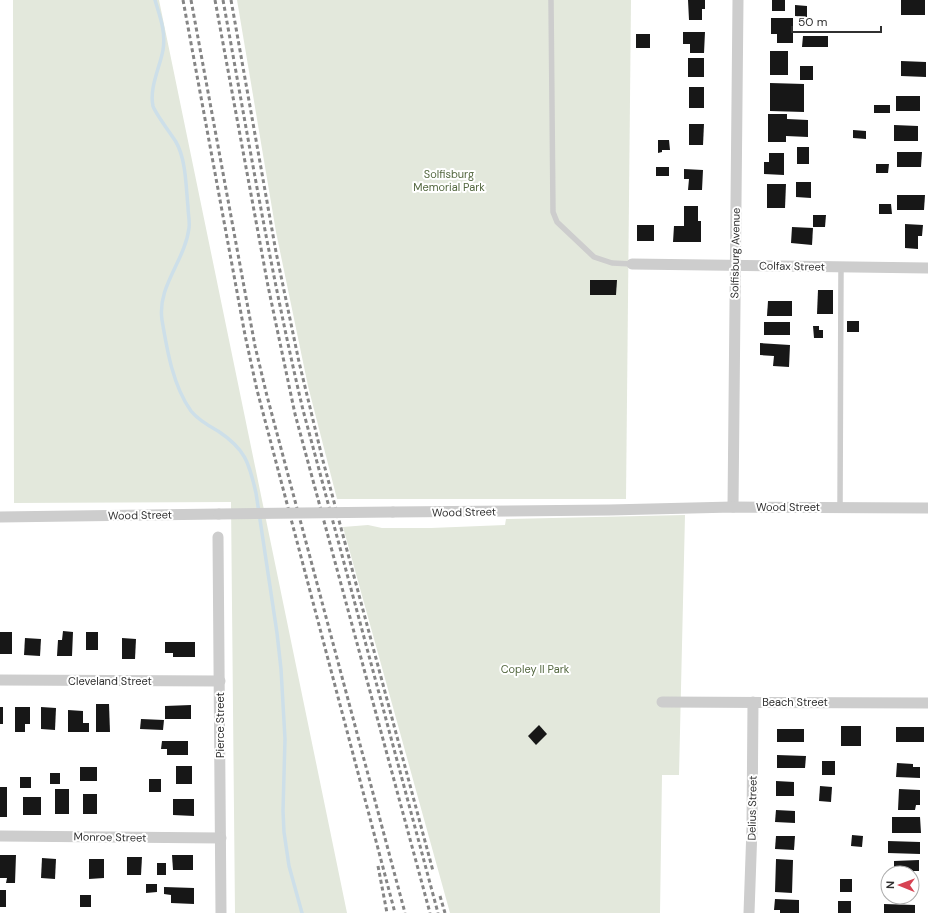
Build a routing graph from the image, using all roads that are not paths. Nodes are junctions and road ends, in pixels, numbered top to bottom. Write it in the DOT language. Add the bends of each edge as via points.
graph roads {
  1 [pos="551,0"];
  2 [pos="738,0"];
  3 [pos="632,264"];
  4 [pos="735,265"];
  5 [pos="841,267"];
  6 [pos="928,268"];
  7 [pos="733,507"];
  8 [pos="840,507"];
  9 [pos="928,508"];
  10 [pos="0,517"];
  11 [pos="218,537"];
  12 [pos="0,680"];
  13 [pos="220,681"];
  14 [pos="662,702"];
  15 [pos="753,702"];
  16 [pos="928,703"];
  17 [pos="0,836"];
  18 [pos="221,838"];
  19 [pos="221,913"];
  20 [pos="749,913"];
  1 -- 3 [label="lane" via="553,212 558,222 594,256 612,264"];
  2 -- 4 [label="street, Solfisburg Avenue"];
  3 -- 4 [label="street, Colfax Street"];
  4 -- 5 [label="street, Colfax Street"];
  4 -- 7 [label="street, Solfisburg Avenue"];
  5 -- 6 [label="street, Colfax Street"];
  5 -- 8 [label="lane"];
  7 -- 8 [label="street, Wood Street"];
  7 -- 10 [label="street, Wood Street, bridge"];
  8 -- 9 [label="street, Wood Street"];
  11 -- 13 [label="street, Pierce Street"];
  12 -- 13 [label="street, Cleveland Street"];
  13 -- 18 [label="street, Pierce Street"];
  14 -- 15 [label="street, Beach Street"];
  15 -- 16 [label="street, Beach Street"];
  15 -- 20 [label="street, Delius Street"];
  17 -- 18 [label="street, Monroe Street"];
  18 -- 19 [label="street, Pierce Street"];
}
